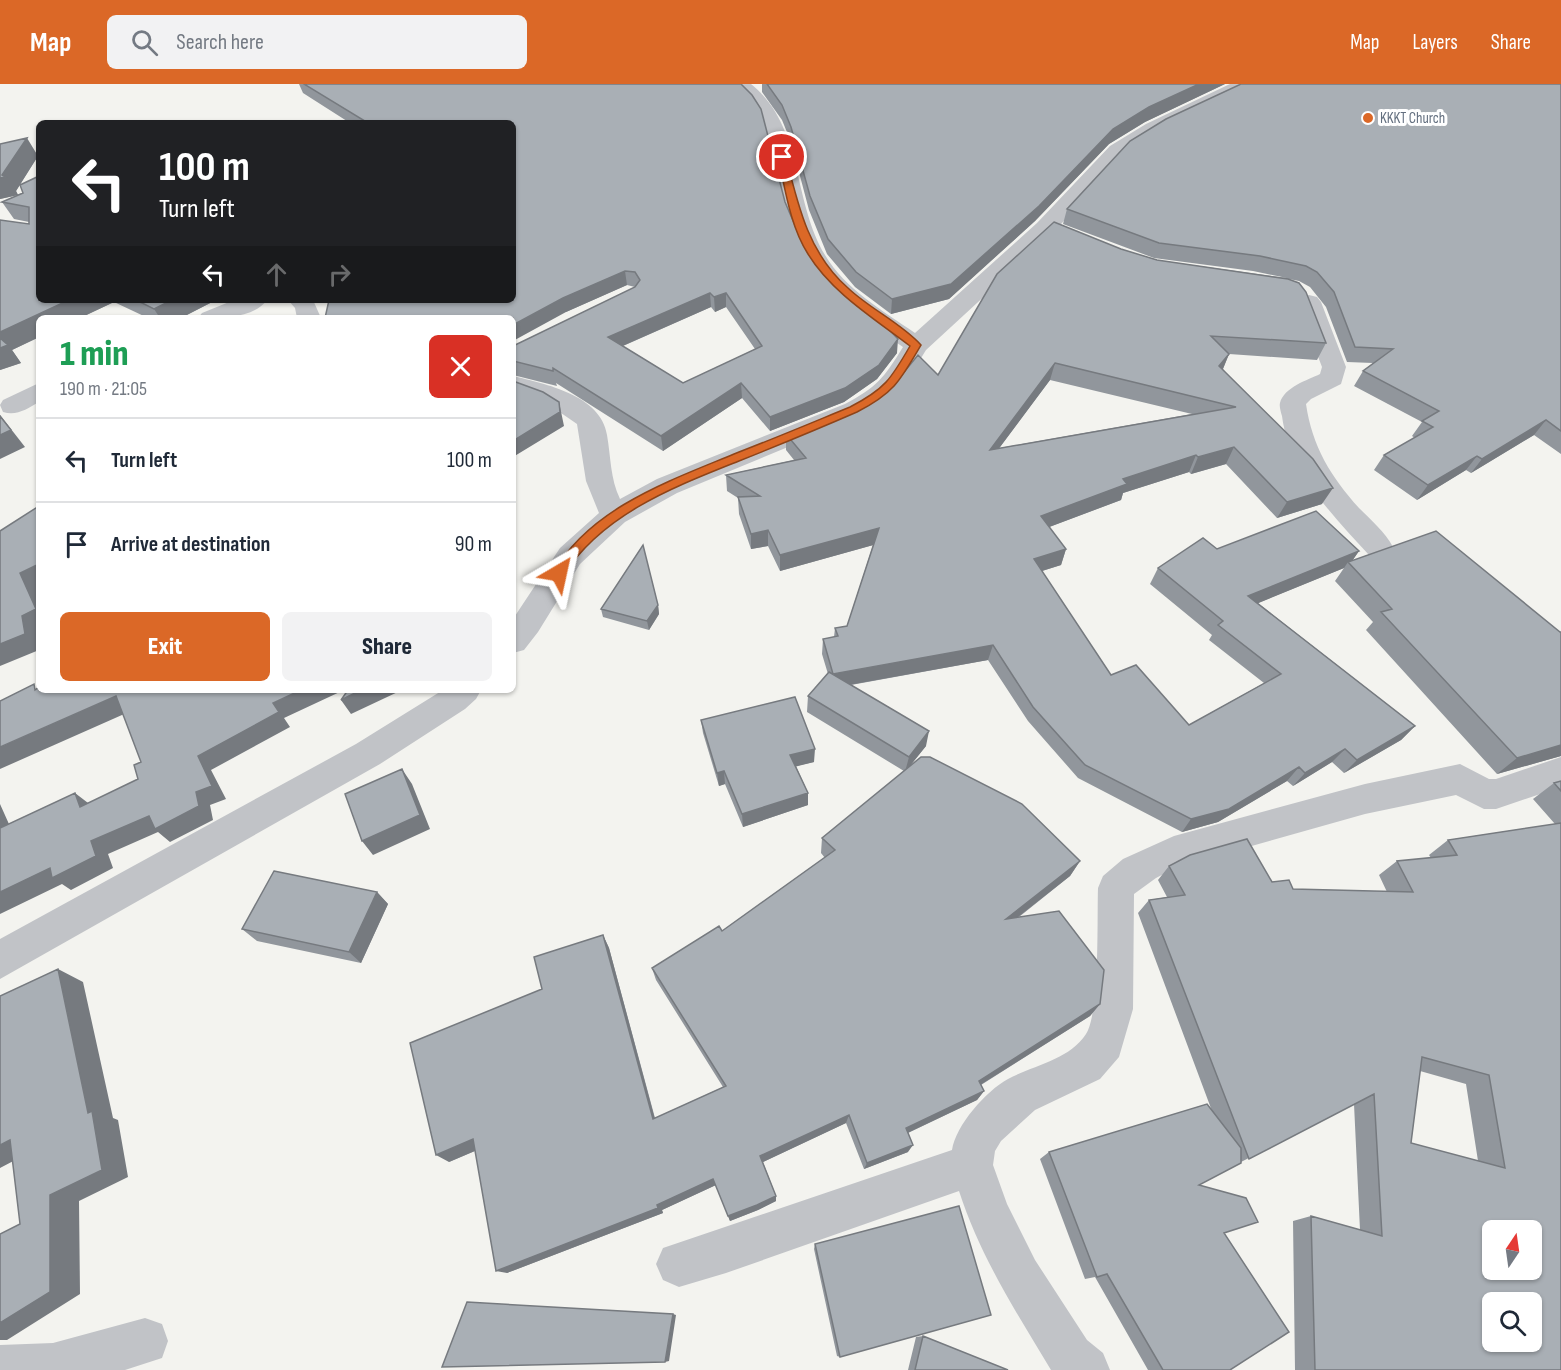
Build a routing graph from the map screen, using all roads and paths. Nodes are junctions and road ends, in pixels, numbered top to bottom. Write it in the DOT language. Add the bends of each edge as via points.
graph roads {
  1 [pos="739,84"];
  2 [pos="1245,84"];
  3 [pos="1287,288"];
  4 [pos="248,303"];
  5 [pos="218,315"];
  6 [pos="916,345"];
  7 [pos="516,385"];
  8 [pos="36,393"];
  9 [pos="12,406"];
  10 [pos="615,515"];
  11 [pos="1378,547"];
  12 [pos="516,637"];
  13 [pos="462,693"];
  14 [pos="1561,772"];
  15 [pos="0,960"];
  16 [pos="972,1165"];
  17 [pos="679,1264"];
  18 [pos="145,1341"];
  19 [pos="0,1370"];
  20 [pos="1086,1370"];
  1 -- 6 [label="street" via="762,105 775,129 794,209 812,253 843,290"];
  2 -- 6 [label="street" via="1153,128 1117,150 1056,231"];
  3 -- 11 [label="street" via="1309,302 1334,367 1332,378 1302,393 1293,403 1299,442 1333,497"];
  4 -- 5 [label="street"];
  6 -- 10 [label="street" via="895,380 880,396 667,486"];
  7 -- 10 [label="street" via="537,389 561,401 579,411 591,425 604,497"];
  8 -- 9 [label="street"];
  10 -- 12 [label="street" via="570,556"];
  13 -- 15 [label="street" via="368,754"];
  14 -- 16 [label="street" via="1497,794 1484,794 1460,779 1365,799 1196,845 1128,874 1116,888 1113,1009 1105,1043 1086,1065 1020,1095 995,1118 974,1146"];
  16 -- 17 [label="street"];
  16 -- 20 [label="street" via="988,1213 1019,1276 1070,1357"];
  18 -- 19 [label="street" via="52,1367"];
}
